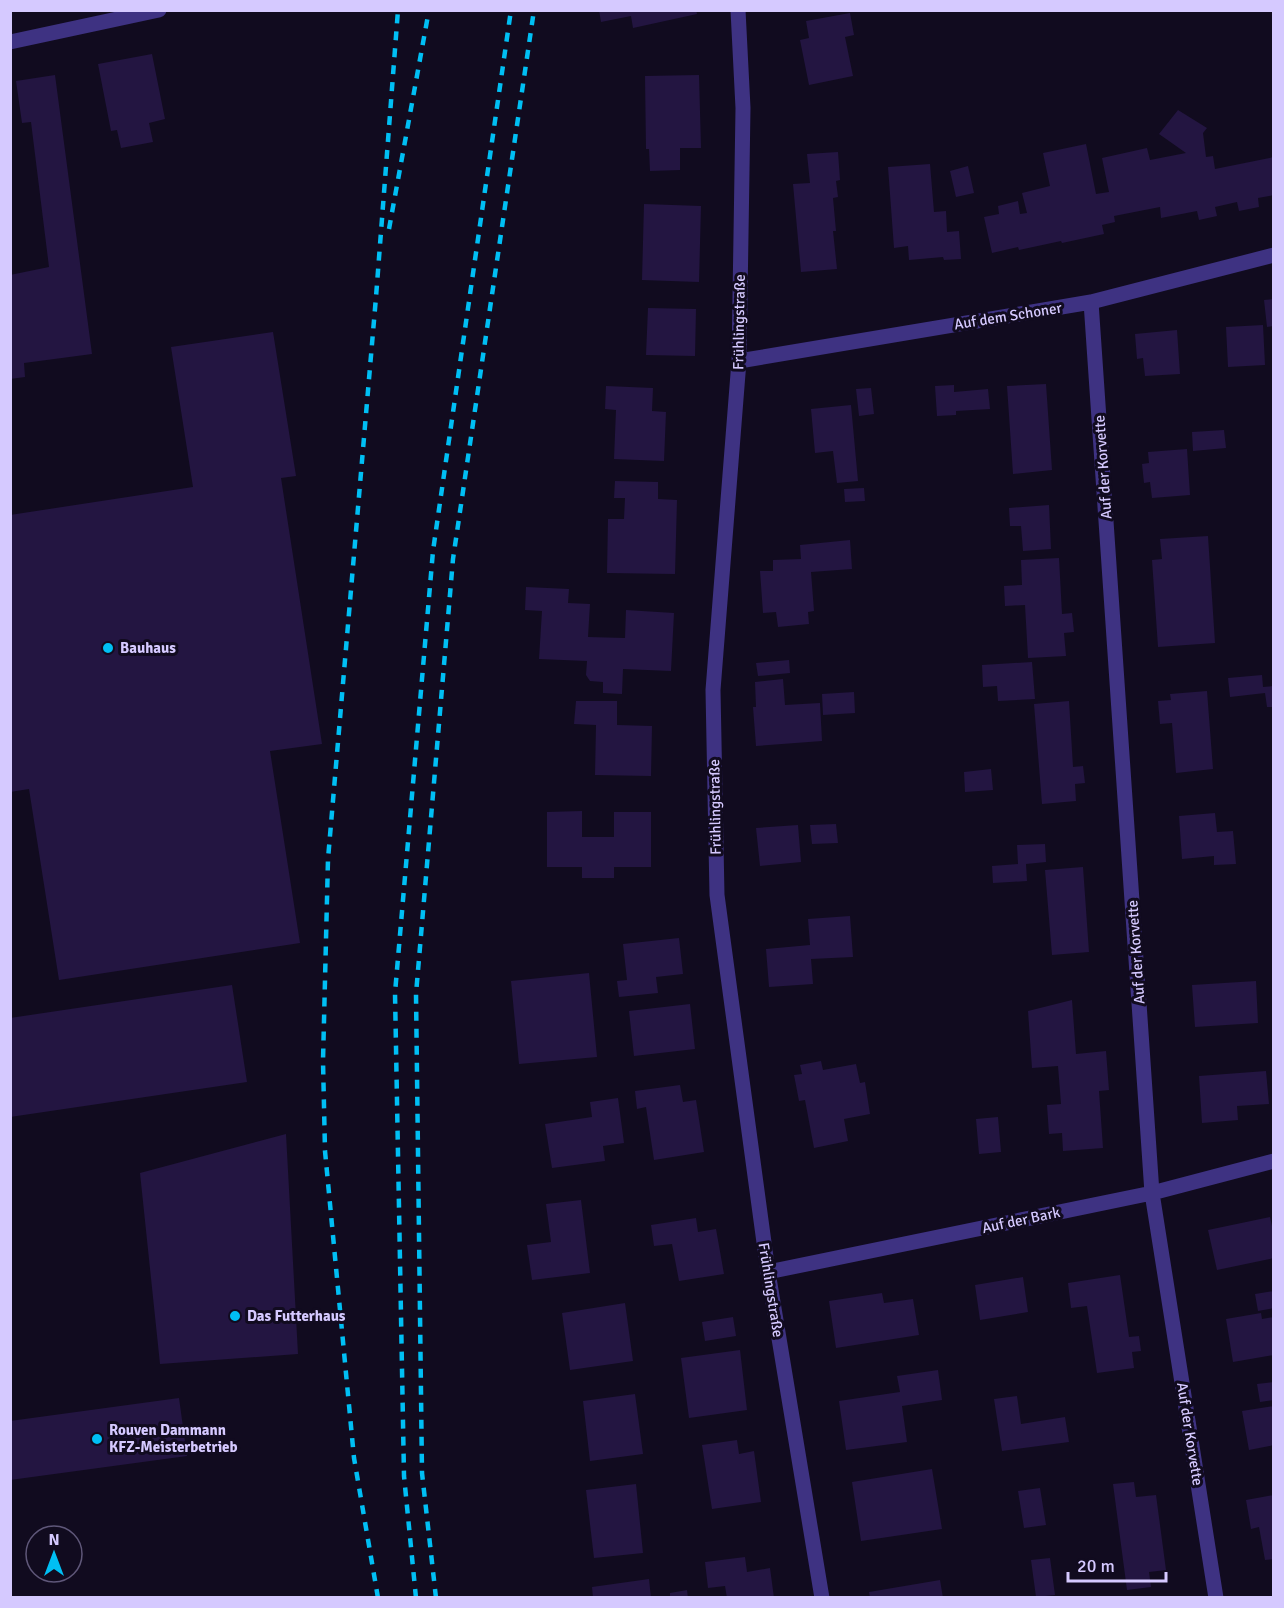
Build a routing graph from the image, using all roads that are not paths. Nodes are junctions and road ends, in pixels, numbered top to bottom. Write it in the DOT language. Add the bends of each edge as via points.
graph roads {
  1 [pos="159,10"];
  2 [pos="738,10"];
  3 [pos="10,42"];
  4 [pos="1274,255"];
  5 [pos="1091,302"];
  6 [pos="740,361"];
  7 [pos="1274,1161"];
  8 [pos="1152,1192"];
  9 [pos="768,1272"];
  10 [pos="822,1598"];
  11 [pos="1216,1598"];
  1 -- 3 [label="street"];
  2 -- 6 [label="street, Frühlingstraße" via="743,108"];
  4 -- 5 [label="street, Auf dem Schoner"];
  5 -- 6 [label="street, Auf dem Schoner"];
  5 -- 8 [label="street, Auf der Korvette"];
  6 -- 9 [label="street, Frühlingstraße" via="713,690 717,895"];
  7 -- 8 [label="street, Auf der Bark"];
  8 -- 9 [label="street, Auf der Bark"];
  8 -- 11 [label="street, Auf der Korvette"];
  9 -- 10 [label="street, Frühlingstraße"];
}
